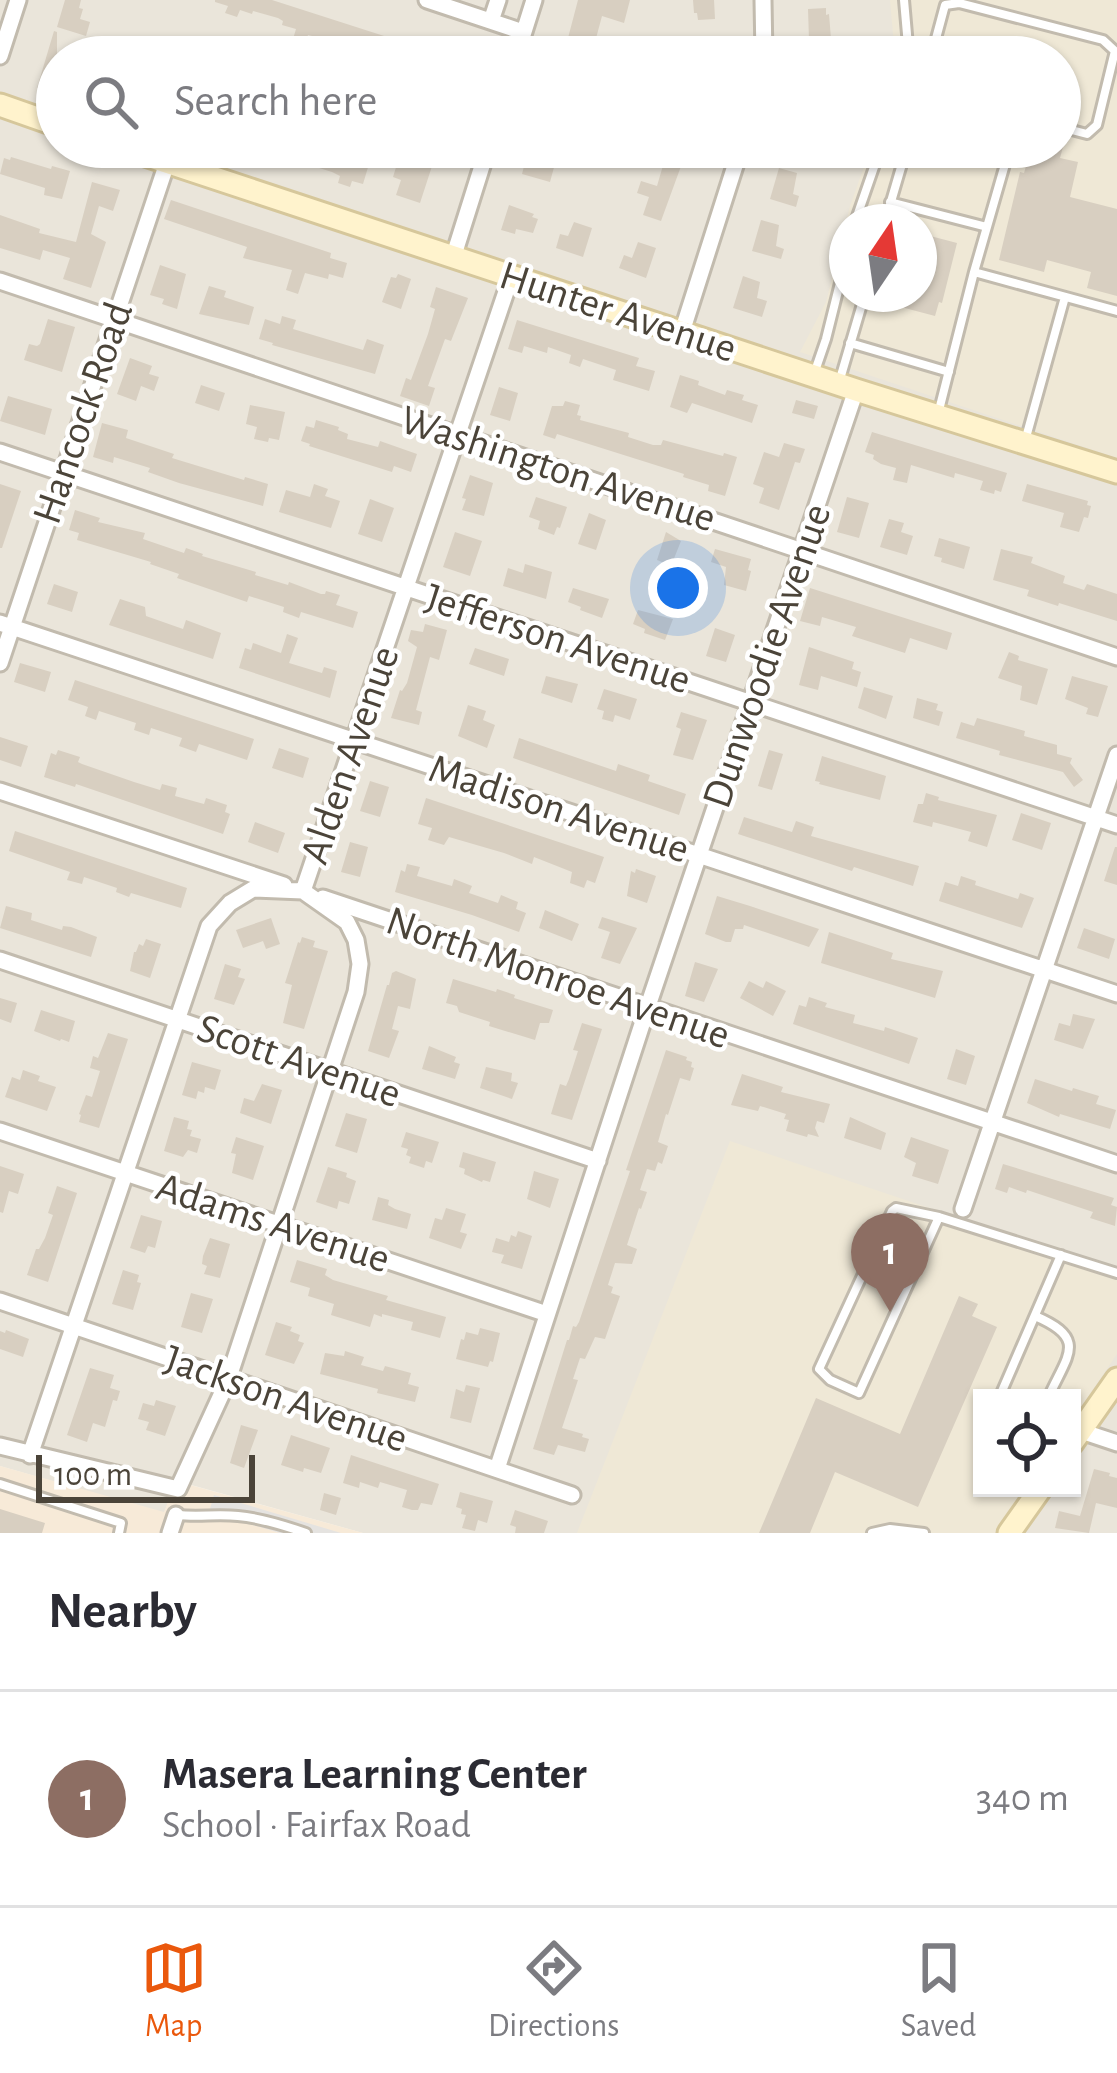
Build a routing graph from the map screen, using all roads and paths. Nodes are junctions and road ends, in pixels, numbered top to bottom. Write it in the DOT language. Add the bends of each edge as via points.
graph roads {
  1 [pos="18,0"];
  2 [pos="427,0"];
  3 [pos="498,0"];
  4 [pos="534,0"];
  5 [pos="763,0"];
  6 [pos="904,0"];
  7 [pos="491,21"];
  8 [pos="523,32"];
  9 [pos="522,36"];
  10 [pos="764,36"];
  11 [pos="907,36"];
  12 [pos="937,36"];
  13 [pos="0,56"];
  14 [pos="1113,80"];
  15 [pos="0,105"];
  16 [pos="36,118"];
  17 [pos="1081,133"];
  18 [pos="165,168"];
  19 [pos="182,168"];
  20 [pos="481,168"];
  21 [pos="734,168"];
  22 [pos="874,168"];
  23 [pos="901,168"];
  24 [pos="1004,168"];
  25 [pos="890,202"];
  26 [pos="861,204"];
  27 [pos="987,227"];
  28 [pos="453,258"];
  29 [pos="974,272"];
  30 [pos="511,277"];
  31 [pos="0,281"];
  32 [pos="1065,297"];
  33 [pos="1117,311"];
  34 [pos="833,312"];
  35 [pos="860,312"];
  36 [pos="114,320"];
  37 [pos="682,332"];
  38 [pos="850,344"];
  39 [pos="949,372"];
  40 [pos="813,375"];
  41 [pos="848,387"];
  42 [pos="938,416"];
  43 [pos="458,436"];
  44 [pos="1025,443"];
  45 [pos="0,452"];
  46 [pos="1117,472"];
  47 [pos="62,473"];
  48 [pos="803,550"];
  49 [pos="407,589"];
  50 [pos="6,625"];
  51 [pos="1117,657"];
  52 [pos="0,663"];
  53 [pos="752,704"];
  54 [pos="354,741"];
  55 [pos="1117,755"];
  56 [pos="0,790"];
  57 [pos="1096,818"];
  58 [pos="1117,825"];
  59 [pos="700,855"];
  60 [pos="303,891"];
  61 [pos="0,960"];
  62 [pos="1044,970"];
  63 [pos="1117,994"];
  64 [pos="647,1009"];
  65 [pos="177,1019"];
  66 [pos="330,1072"];
  67 [pos="993,1123"];
  68 [pos="0,1131"];
  69 [pos="598,1161"];
  70 [pos="1117,1164"];
  71 [pos="125,1174"];
  72 [pos="964,1209"];
  73 [pos="939,1217"];
  74 [pos="278,1224"];
  75 [pos="1061,1255"];
  76 [pos="1117,1273"];
  77 [pos="0,1301"];
  78 [pos="547,1314"];
  79 [pos="1034,1316"];
  80 [pos="74,1327"];
  81 [pos="1117,1379"];
  82 [pos="228,1380"];
  83 [pos="1003,1389"];
  84 [pos="1052,1389"];
  85 [pos="1081,1430"];
  86 [pos="1081,1438"];
  87 [pos="1117,1443"];
  88 [pos="0,1446"];
  89 [pos="30,1455"];
  90 [pos="497,1469"];
  91 [pos="0,1484"];
  92 [pos="572,1495"];
  93 [pos="1034,1497"];
  94 [pos="176,1514"];
  95 [pos="119,1533"];
  96 [pos="170,1533"];
  97 [pos="306,1533"];
  98 [pos="872,1533"];
  99 [pos="924,1533"];
  100 [pos="1009,1533"];
  1 -- 13 [label="street"];
  2 -- 7 [label="street"];
  3 -- 7 [label="street"];
  4 -- 8 [label="street"];
  5 -- 10 [label="street"];
  6 -- 11 [label="lane"];
  7 -- 8 [label="street"];
  8 -- 9 [label="street"];
  12 -- 14 [label="lane" via="945,5 959,3 1103,40 1115,51"];
  14 -- 17 [label="lane" via="1097,125"];
  15 -- 16 [label="street"];
  18 -- 36 [label="street, Hancock Road"];
  19 -- 28 [label="street, Hunter Avenue"];
  20 -- 28 [label="street"];
  21 -- 37 [label="street"];
  22 -- 26 [label="lane"];
  23 -- 25 [label="lane"];
  24 -- 27 [label="lane"];
  25 -- 27 [label="lane"];
  27 -- 29 [label="lane"];
  28 -- 30 [label="street, Hunter Avenue"];
  29 -- 32 [label="lane"];
  29 -- 39 [label="lane"];
  30 -- 37 [label="street, Hunter Avenue"];
  30 -- 43 [label="street, Alden Avenue"];
  31 -- 36 [label="street, Washington Avenue"];
  32 -- 33 [label="lane"];
  32 -- 44 [label="lane"];
  34 -- 40 [label="lane"];
  35 -- 38 [label="lane"];
  36 -- 43 [label="street, Washington Avenue"];
  36 -- 47 [label="street, Hancock Road"];
  37 -- 40 [label="street, Hunter Avenue"];
  38 -- 39 [label="lane"];
  38 -- 41 [label="lane"];
  39 -- 42 [label="lane"];
  40 -- 41 [label="street, Hunter Avenue"];
  41 -- 42 [label="street, Hunter Avenue"];
  41 -- 48 [label="street, Dunwoodie Avenue"];
  42 -- 44 [label="street, Hunter Avenue"];
  43 -- 48 [label="street, Washington Avenue"];
  43 -- 49 [label="street, Alden Avenue"];
  44 -- 46 [label="street, Hunter Avenue"];
  45 -- 47 [label="street, Jefferson Avenue"];
  47 -- 49 [label="street, Jefferson Avenue"];
  47 -- 50 [label="street, Hancock Road"];
  48 -- 51 [label="street, Washington Avenue"];
  48 -- 53 [label="street, Dunwoodie Avenue"];
  49 -- 53 [label="street, Jefferson Avenue"];
  49 -- 54 [label="street, Alden Avenue"];
  50 -- 52 [label="street, Hancock Road"];
  50 -- 54 [label="street, Madison Avenue"];
  53 -- 57 [label="street, Jefferson Avenue"];
  53 -- 59 [label="street, Dunwoodie Avenue"];
  54 -- 59 [label="street, Madison Avenue"];
  54 -- 60 [label="street, Alden Avenue"];
  55 -- 57 [label="street"];
  56 -- 60 [label="street, North Monroe Avenue"];
  57 -- 58 [label="street, Jefferson Avenue"];
  57 -- 62 [label="street"];
  59 -- 62 [label="street, Madison Avenue"];
  59 -- 64 [label="street, Dunwoodie Avenue"];
  60 -- 64 [label="street, North Monroe Avenue"];
  60 -- 65 [label="street" via="253,890 230,903 209,926"];
  60 -- 66 [label="street" via="347,922 360,964"];
  61 -- 65 [label="street, Scott Avenue"];
  62 -- 63 [label="street, Madison Avenue"];
  62 -- 67 [label="street"];
  64 -- 67 [label="street, North Monroe Avenue"];
  64 -- 69 [label="street, Dunwoodie Avenue"];
  65 -- 66 [label="street, Scott Avenue"];
  65 -- 71 [label="street"];
  66 -- 69 [label="street, Scott Avenue"];
  66 -- 74 [label="street"];
  67 -- 70 [label="street, North Monroe Avenue"];
  67 -- 72 [label="street"];
  68 -- 71 [label="street, Adams Avenue"];
  69 -- 78 [label="street, Dunwoodie Avenue"];
  71 -- 74 [label="street, Adams Avenue"];
  71 -- 80 [label="street"];
  73 -- 73 [label="lane" via="859,1393 830,1380 819,1369 892,1211"];
  73 -- 75 [label="lane"];
  74 -- 78 [label="street, Adams Avenue"];
  74 -- 82 [label="street"];
  75 -- 76 [label="lane"];
  75 -- 79 [label="lane"];
  77 -- 80 [label="street, Jackson Avenue"];
  78 -- 90 [label="street, Dunwoodie Avenue"];
  79 -- 83 [label="lane"];
  79 -- 84 [label="lane" via="1067,1334 1070,1347"];
  80 -- 82 [label="street, Jackson Avenue"];
  80 -- 89 [label="street"];
  81 -- 85 [label="street"];
  82 -- 89 [label="street" via="178,1489"];
  82 -- 90 [label="street, Jackson Avenue"];
  86 -- 87 [label="street"];
  88 -- 89 [label="street"];
  90 -- 92 [label="street, Jackson Avenue"];
  91 -- 95 [label="lane" via="121,1523"];
  93 -- 100 [label="street"];
  94 -- 96 [label="street"];
  94 -- 97 [label="lane" via="233,1515"];
  98 -- 99 [label="lane"];
}
